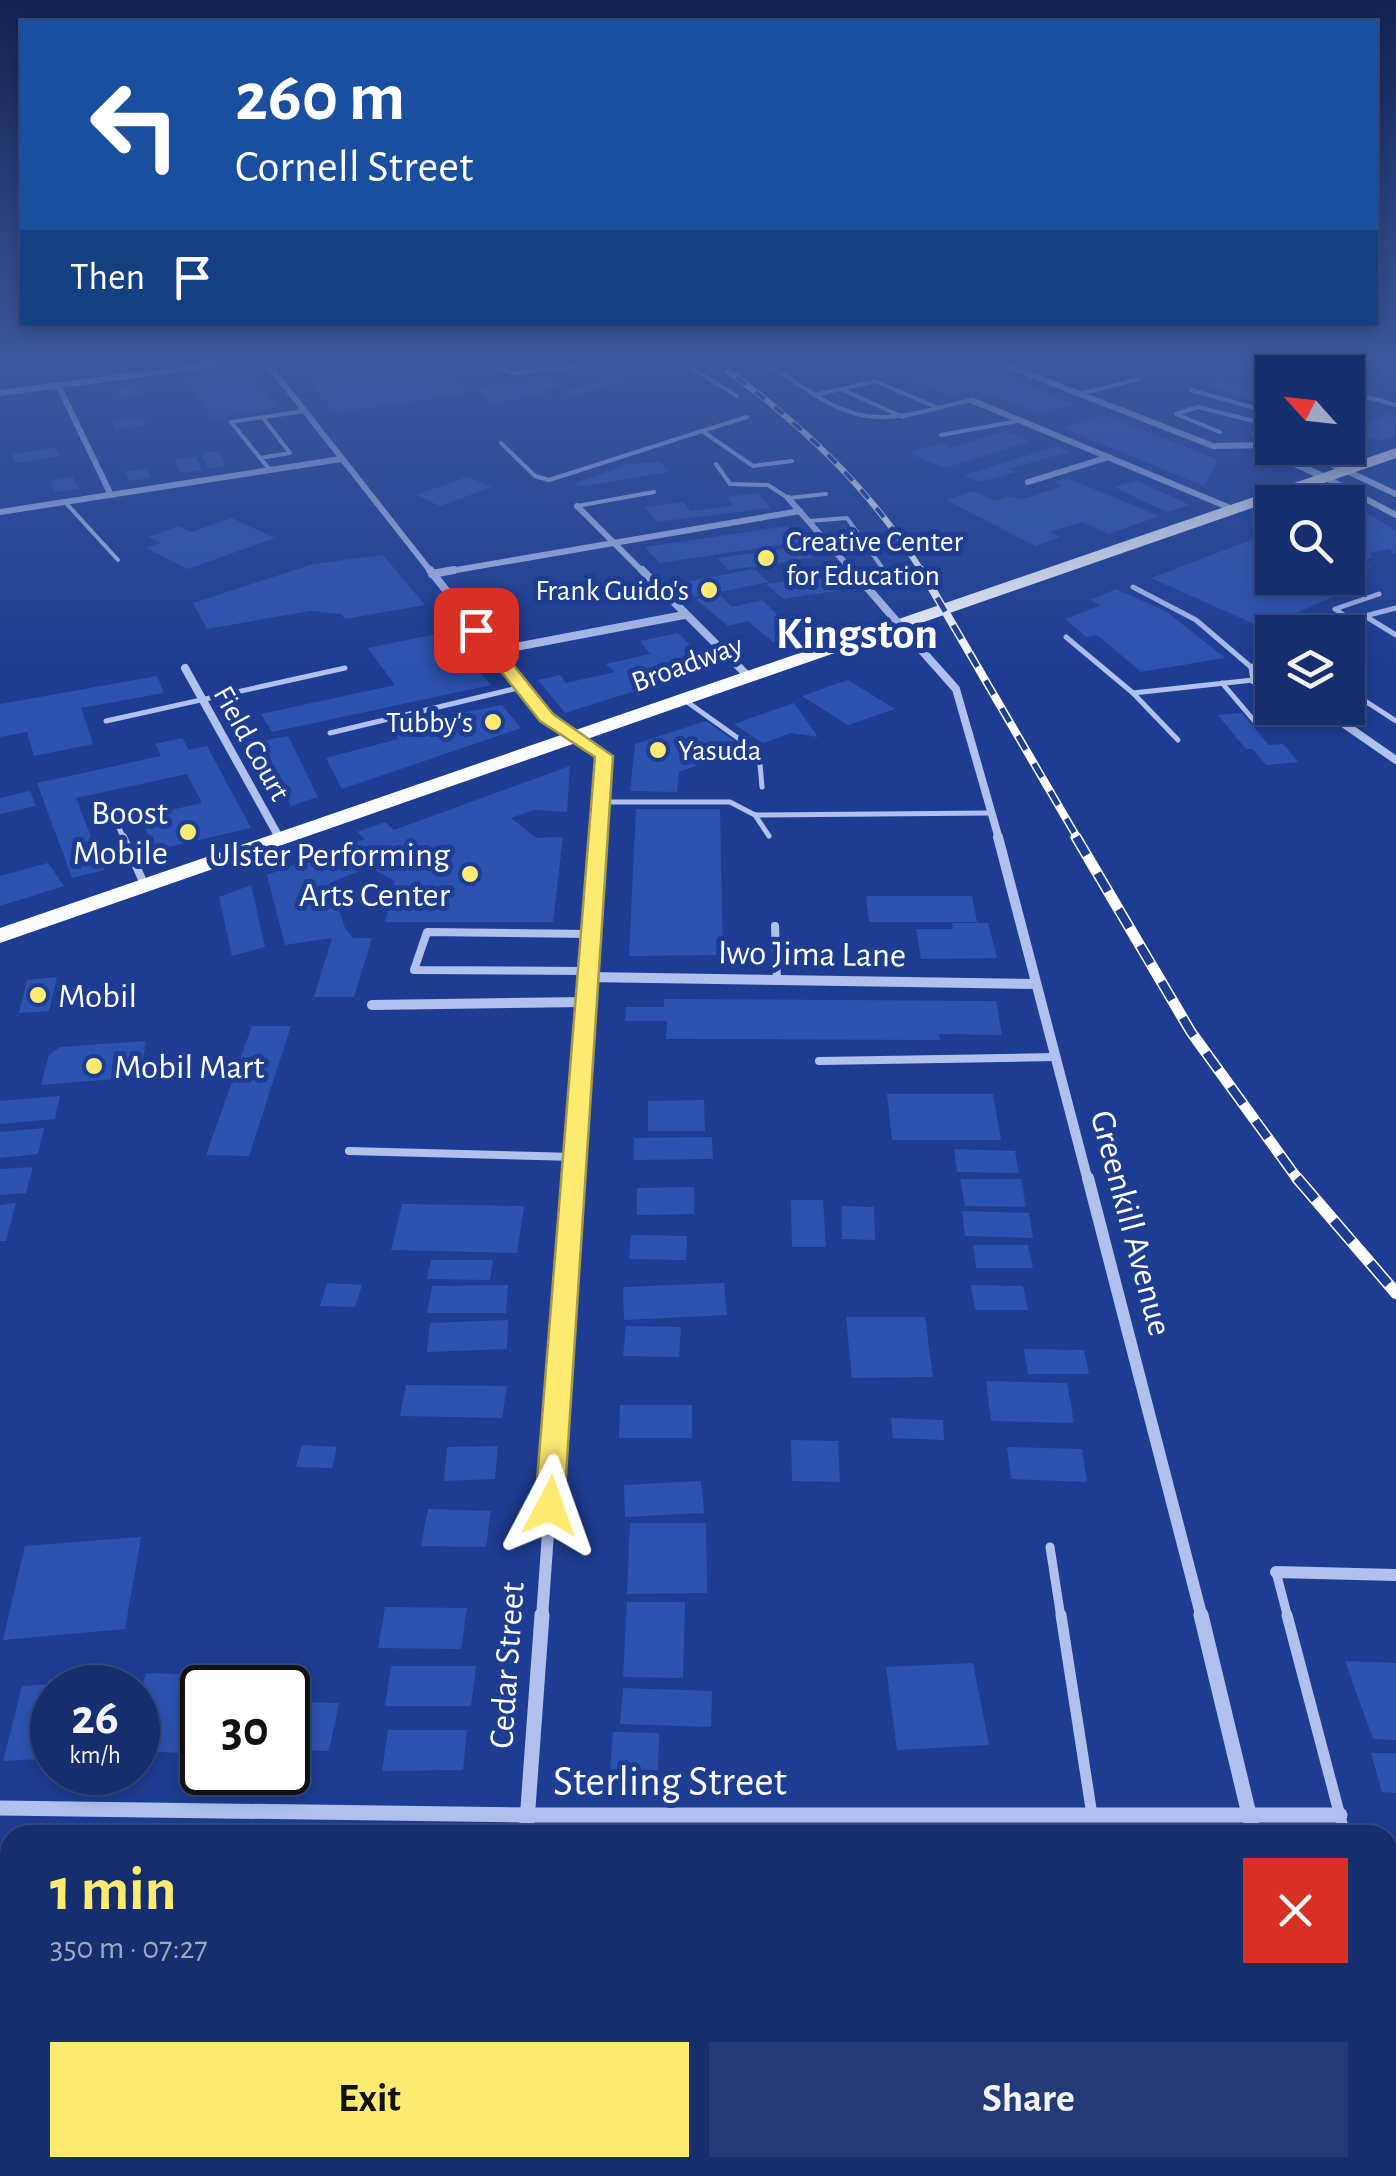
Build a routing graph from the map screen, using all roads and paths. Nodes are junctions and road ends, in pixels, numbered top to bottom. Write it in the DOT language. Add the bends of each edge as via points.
graph roads {
  1 [pos="716,464"];
  2 [pos="96,465"];
  3 [pos="265,465"];
  4 [pos="309,465"];
  5 [pos="345,465"];
  6 [pos="523,465"];
  7 [pos="598,465"];
  8 [pos="1083,465"];
  9 [pos="1130,465"];
  10 [pos="1304,465"];
  11 [pos="1331,465"];
  12 [pos="1366,465"];
  13 [pos="270,470"];
  14 [pos="1346,472"];
  15 [pos="1328,479"];
  16 [pos="1028,482"];
  17 [pos="654,492"];
  18 [pos="826,494"];
  19 [pos="1396,494"];
  20 [pos="111,495"];
  21 [pos="788,498"];
  22 [pos="65,502"];
  23 [pos="577,506"];
  24 [pos="1235,510"];
  25 [pos="800,511"];
  26 [pos="0,512"];
  27 [pos="1396,515"];
  28 [pos="810,521"];
  29 [pos="610,540"];
  30 [pos="118,560"];
  31 [pos="432,574"];
  32 [pos="860,580"];
  33 [pos="1133,587"];
  34 [pos="1379,594"];
  35 [pos="1396,608"];
  36 [pos="684,615"];
  37 [pos="1344,615"];
  38 [pos="1365,616"];
  39 [pos="1396,635"];
  40 [pos="1066,637"];
  41 [pos="494,651"];
  42 [pos="1255,666"];
  43 [pos="1252,667"];
  44 [pos="185,668"];
  45 [pos="345,668"];
  46 [pos="748,676"];
  47 [pos="1253,680"];
  48 [pos="1222,683"];
  49 [pos="522,687"];
  50 [pos="1133,693"];
  51 [pos="683,699"];
  52 [pos="203,700"];
  53 [pos="1365,701"];
  54 [pos="106,720"];
  55 [pos="1396,721"];
  56 [pos="1255,722"];
  57 [pos="1346,725"];
  58 [pos="330,733"];
  59 [pos="575,737"];
  60 [pos="1178,740"];
  61 [pos="1394,758"];
  62 [pos="762,786"];
  63 [pos="602,802"];
  64 [pos="110,808"];
  65 [pos="991,814"];
  66 [pos="755,815"];
  67 [pos="769,836"];
  68 [pos="280,840"];
  69 [pos="145,886"];
  70 [pos="775,926"];
  71 [pos="591,934"];
  72 [pos="0,936"];
  73 [pos="588,974"];
  74 [pos="777,980"];
  75 [pos="1036,984"];
  76 [pos="586,1002"];
  77 [pos="372,1005"];
  78 [pos="1055,1057"];
  79 [pos="818,1061"];
  80 [pos="350,1151"];
  81 [pos="574,1158"];
  82 [pos="1050,1546"];
  83 [pos="1276,1572"];
  84 [pos="1396,1575"];
  85 [pos="0,1808"];
  86 [pos="1248,1814"];
  87 [pos="528,1815"];
  88 [pos="1092,1815"];
  89 [pos="1340,1815"];
  90 [pos="527,1825"];
  91 [pos="1251,1825"];
  92 [pos="1342,1825"];
  1 -- 21 [label="lane" via="730,484 768,485"];
  2 -- 20 [label="street"];
  3 -- 13 [label="lane"];
  4 -- 13 [label="street"];
  5 -- 31 [label="street"];
  6 -- 7 [label="lane" via="550,480"];
  8 -- 16 [label="street"];
  9 -- 24 [label="street"];
  10 -- 15 [label="street"];
  11 -- 14 [label="street"];
  12 -- 14 [label="highway, Broadway"];
  13 -- 20 [label="street"];
  14 -- 15 [label="highway, Broadway"];
  14 -- 19 [label="street"];
  15 -- 24 [label="highway, Broadway"];
  15 -- 27 [label="street"];
  17 -- 23 [label="lane"];
  18 -- 21 [label="lane"];
  20 -- 22 [label="street"];
  21 -- 25 [label="street, Greenkill Avenue"];
  22 -- 26 [label="street"];
  22 -- 30 [label="lane"];
  23 -- 29 [label="street"];
  24 -- 46 [label="highway, Broadway"];
  25 -- 28 [label="street, Greenkill Avenue"];
  25 -- 29 [label="street"];
  28 -- 32 [label="street, Greenkill Avenue"];
  28 -- 32 [label="lane" via="847,518 890,578"];
  29 -- 31 [label="street"];
  29 -- 36 [label="street"];
  31 -- 41 [label="street"];
  32 -- 65 [label="street, Greenkill Avenue, bridge" via="956,689"];
  33 -- 43 [label="lane" via="1196,620"];
  34 -- 37 [label="lane" via="1335,609"];
  35 -- 38 [label="lane"];
  36 -- 41 [label="street"];
  36 -- 46 [label="street"];
  38 -- 39 [label="lane"];
  40 -- 50 [label="lane"];
  41 -- 49 [label="street"];
  42 -- 43 [label="lane"];
  43 -- 47 [label="lane"];
  44 -- 52 [label="street, Field Court"];
  45 -- 52 [label="lane"];
  46 -- 51 [label="highway, Broadway"];
  47 -- 48 [label="lane"];
  48 -- 50 [label="lane"];
  48 -- 56 [label="lane"];
  49 -- 58 [label="lane"];
  49 -- 59 [label="street" via="546,718"];
  50 -- 60 [label="lane"];
  51 -- 59 [label="highway, Broadway"];
  51 -- 62 [label="lane" via="759,752"];
  52 -- 54 [label="lane"];
  52 -- 68 [label="street, Field Court"];
  53 -- 55 [label="lane"];
  57 -- 61 [label="street"];
  59 -- 63 [label="street, Cedar Street" via="604,756"];
  59 -- 68 [label="highway, Broadway"];
  63 -- 66 [label="lane" via="730,802"];
  63 -- 71 [label="street, Cedar Street"];
  64 -- 69 [label="lane"];
  65 -- 66 [label="lane"];
  65 -- 75 [label="street, Greenkill Avenue"];
  66 -- 67 [label="lane"];
  68 -- 69 [label="highway, Broadway"];
  69 -- 72 [label="highway, Broadway"];
  70 -- 74 [label="lane"];
  71 -- 73 [label="street, Cedar Street"];
  71 -- 73 [label="lane" via="427,932 414,970"];
  73 -- 74 [label="street, Iwo Jima Lane"];
  73 -- 76 [label="street, Cedar Street"];
  74 -- 75 [label="street, Iwo Jima Lane"];
  75 -- 78 [label="street, Greenkill Avenue"];
  76 -- 77 [label="street"];
  76 -- 81 [label="street, Cedar Street"];
  78 -- 79 [label="lane"];
  78 -- 86 [label="street, Greenkill Avenue"];
  80 -- 81 [label="lane"];
  81 -- 87 [label="street, Cedar Street"];
  82 -- 88 [label="lane"];
  83 -- 84 [label="street"];
  83 -- 89 [label="lane"];
  85 -- 87 [label="street, Sterling Street"];
  86 -- 88 [label="street, Sterling Street"];
  86 -- 89 [label="street, Sterling Street"];
  86 -- 91 [label="street, Greenkill Avenue"];
  87 -- 88 [label="street, Sterling Street"];
  87 -- 90 [label="street, Cedar Street"];
  89 -- 92 [label="lane"];
}
